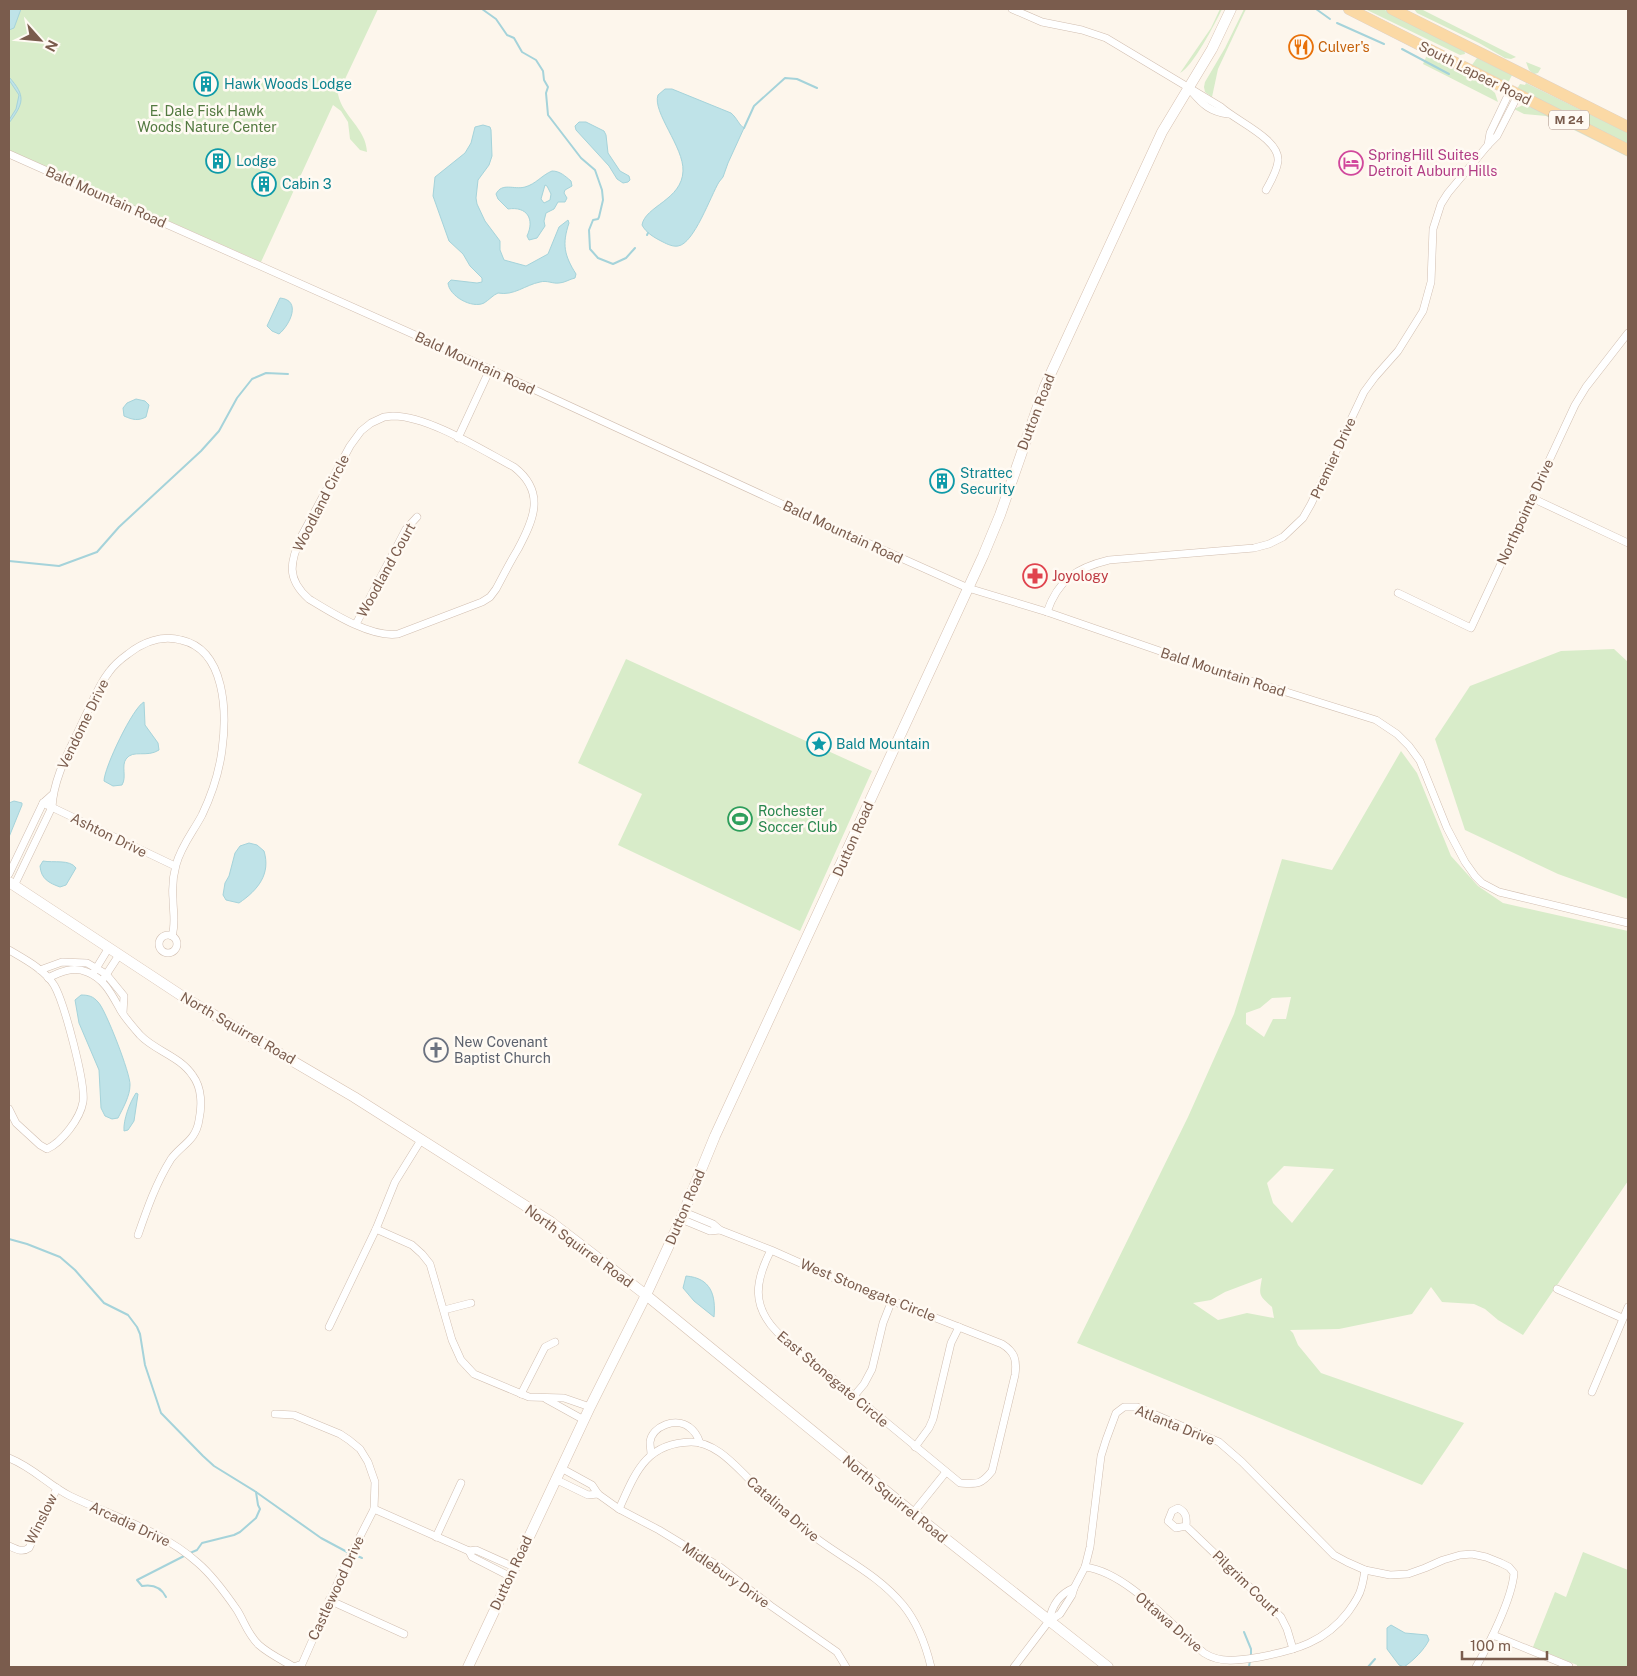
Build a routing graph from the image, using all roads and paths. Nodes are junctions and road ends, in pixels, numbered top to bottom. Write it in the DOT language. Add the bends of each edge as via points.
graph roads {
  1 [pos="1012,9"];
  2 [pos="1231,9"];
  3 [pos="1349,9"];
  4 [pos="1392,9"];
  5 [pos="1474,50"];
  6 [pos="1459,65"];
  7 [pos="1524,75"];
  8 [pos="1188,88"];
  9 [pos="1514,93"];
  10 [pos="1628,127"];
  11 [pos="1628,150"];
  12 [pos="9,154"];
  13 [pos="1266,190"];
  14 [pos="1628,333"];
  15 [pos="490,369"];
  16 [pos="458,438"];
  17 [pos="1532,498"];
  18 [pos="417,517"];
  19 [pos="1628,543"];
  20 [pos="968,588"];
  21 [pos="1398,593"];
  22 [pos="1047,612"];
  23 [pos="356,624"];
  24 [pos="53,794"];
  25 [pos="44,803"];
  26 [pos="52,807"];
  27 [pos="25,840"];
  28 [pos="34,845"];
  29 [pos="176,866"];
  30 [pos="9,874"];
  31 [pos="12,884"];
  32 [pos="1628,923"];
  33 [pos="172,936"];
  34 [pos="108,949"];
  35 [pos="9,950"];
  36 [pos="119,955"];
  37 [pos="40,970"];
  38 [pos="95,971"];
  39 [pos="104,977"];
  40 [pos="48,978"];
  41 [pos="9,1109"];
  42 [pos="421,1140"];
  43 [pos="682,1216"];
  44 [pos="376,1229"];
  45 [pos="138,1235"];
  46 [pos="771,1250"];
  47 [pos="1557,1289"];
  48 [pos="646,1295"];
  49 [pos="892,1300"];
  50 [pos="471,1303"];
  51 [pos="1628,1306"];
  52 [pos="444,1310"];
  53 [pos="1622,1318"];
  54 [pos="329,1327"];
  55 [pos="959,1327"];
  56 [pos="555,1342"];
  57 [pos="1592,1392"];
  58 [pos="521,1394"];
  59 [pos="854,1396"];
  60 [pos="546,1399"];
  61 [pos="590,1407"];
  62 [pos="275,1414"];
  63 [pos="584,1420"];
  64 [pos="700,1443"];
  65 [pos="915,1447"];
  66 [pos="651,1454"];
  67 [pos="9,1458"];
  68 [pos="561,1468"];
  69 [pos="946,1472"];
  70 [pos="555,1479"];
  71 [pos="461,1482"];
  72 [pos="960,1483"];
  73 [pos="56,1488"];
  74 [pos="598,1494"];
  75 [pos="374,1509"];
  76 [pos="619,1509"];
  77 [pos="914,1514"];
  78 [pos="1186,1526"];
  79 [pos="436,1537"];
  80 [pos="9,1546"];
  81 [pos="1085,1567"];
  82 [pos="1365,1570"];
  83 [pos="512,1571"];
  84 [pos="329,1600"];
  85 [pos="1049,1621"];
  86 [pos="404,1634"];
  87 [pos="1493,1635"];
  88 [pos="1293,1649"];
  89 [pos="299,1666"];
  90 [pos="1569,1666"];
  91 [pos="468,1667"];
  92 [pos="846,1667"];
  93 [pos="930,1667"];
  94 [pos="1014,1667"];
  95 [pos="1108,1667"];
  96 [pos="1476,1667"];
  1 -- 8 [label="street" via="1042,22 1106,38"];
  2 -- 8 [label="street, Dutton Road"];
  3 -- 6 [label="main road, South Lapeer Road / M 24"];
  4 -- 5 [label="main road, South Lapeer Road / M 24"];
  5 -- 6 [label="main road" via="1471,60"];
  5 -- 7 [label="main road, South Lapeer Road / M 24"];
  6 -- 9 [label="main road, South Lapeer Road / M 24"];
  7 -- 9 [label="main road" via="1516,78"];
  7 -- 10 [label="main road, South Lapeer Road / M 24"];
  8 -- 13 [label="street" via="1209,109 1228,114 1275,148 1278,163"];
  8 -- 20 [label="street, Dutton Road" via="1162,132 1045,386 996,528"];
  9 -- 11 [label="main road, South Lapeer Road / M 24"];
  9 -- 22 [label="street, Premier Drive" via="1490,133 1488,145 1444,198 1436,216 1431,282 1423,311 1398,351 1364,392 1311,504 1297,525 1276,541 1254,548 1109,560 1089,565 1071,575 1058,589"];
  12 -- 15 [label="street, Bald Mountain Road"];
  14 -- 17 [label="street, Northpointe Drive" via="1580,396"];
  15 -- 16 [label="street"];
  15 -- 20 [label="street, Bald Mountain Road"];
  16 -- 23 [label="street, Woodland Circle" via="416,418 394,416 371,423 350,446 295,550 292,573 301,592"];
  16 -- 23 [label="street, Woodland Circle" via="514,467 530,483 534,495 535,504 527,531 496,589 482,602 398,634 382,635"];
  17 -- 19 [label="street"];
  17 -- 21 [label="street, Northpointe Drive" via="1471,628"];
  18 -- 23 [label="street, Woodland Court" via="406,529"];
  20 -- 22 [label="street, Bald Mountain Road"];
  20 -- 43 [label="street, Dutton Road" via="715,1136"];
  22 -- 32 [label="street, Bald Mountain Road" via="1385,724 1420,761 1447,828 1470,869 1482,882 1499,892"];
  24 -- 25 [label="street, Vendome Drive"];
  24 -- 26 [label="street, Vendome Drive"];
  24 -- 29 [label="street, Vendome Drive" via="60,769 114,665 130,652 157,640 175,638 192,644 209,658 217,673 224,735 214,786"];
  25 -- 26 [label="street, Ashton Drive"];
  25 -- 27 [label="street, Vendome Drive"];
  26 -- 28 [label="street, Vendome Drive"];
  26 -- 29 [label="street, Ashton Drive"];
  27 -- 28 [label="street"];
  27 -- 30 [label="street, Vendome Drive"];
  28 -- 31 [label="street, Vendome Drive"];
  29 -- 33 [label="street, Vendome Drive" via="172,892"];
  31 -- 34 [label="street, North Squirrel Road"];
  34 -- 36 [label="street, North Squirrel Road"];
  34 -- 38 [label="street"];
  35 -- 37 [label="street"];
  36 -- 39 [label="street"];
  36 -- 42 [label="street, North Squirrel Road"];
  37 -- 38 [label="street" via="62,962 87,963"];
  37 -- 40 [label="street"];
  38 -- 39 [label="street"];
  38 -- 40 [label="street" via="63,970"];
  39 -- 45 [label="street" via="124,996 123,1013 149,1044 169,1054 194,1076 200,1094 199,1122 190,1141 164,1171"];
  40 -- 41 [label="street" via="61,1005 73,1046 83,1088 83,1104 63,1137 47,1149 16,1123"];
  42 -- 44 [label="street" via="395,1182"];
  42 -- 48 [label="street, North Squirrel Road" via="551,1222"];
  43 -- 46 [label="street, West Stonegate Circle" via="713,1224 720,1230"];
  43 -- 48 [label="street, Dutton Road"];
  44 -- 52 [label="street" via="412,1245 422,1254 430,1264"];
  44 -- 54 [label="street"];
  46 -- 49 [label="street, West Stonegate Circle"];
  46 -- 59 [label="street, East Stonegate Circle" via="759,1278 758,1291 769,1324"];
  47 -- 53 [label="street"];
  48 -- 61 [label="street, Dutton Road"];
  48 -- 77 [label="street, North Squirrel Road"];
  49 -- 55 [label="street, West Stonegate Circle"];
  49 -- 59 [label="street" via="872,1369"];
  50 -- 52 [label="street"];
  51 -- 53 [label="street"];
  52 -- 58 [label="street" via="461,1360 474,1374"];
  53 -- 57 [label="street"];
  55 -- 65 [label="street" via="951,1343 933,1419"];
  55 -- 72 [label="street, West Stonegate Circle" via="1002,1344 1014,1354 1017,1363 992,1471 979,1484"];
  56 -- 58 [label="street" via="545,1347"];
  58 -- 60 [label="street"];
  59 -- 65 [label="street, East Stonegate Circle"];
  60 -- 61 [label="street" via="564,1398"];
  60 -- 63 [label="street"];
  61 -- 63 [label="street, Dutton Road"];
  62 -- 75 [label="street" via="294,1415 313,1422 340,1434 360,1449 375,1482"];
  63 -- 68 [label="street, Dutton Road"];
  64 -- 66 [label="street, Catalina Drive" via="674,1444"];
  64 -- 66 [label="street" via="688,1426 664,1425 650,1441"];
  64 -- 93 [label="street, Catalina Drive" via="725,1456 764,1495 816,1539 887,1587 919,1630"];
  65 -- 69 [label="street, East Stonegate Circle"];
  66 -- 76 [label="street, Catalina Drive" via="637,1470"];
  67 -- 73 [label="street, Arcadia Drive"];
  68 -- 70 [label="street, Dutton Road"];
  68 -- 74 [label="street, Midlebury Drive" via="592,1484"];
  69 -- 72 [label="street, East Stonegate Circle"];
  69 -- 77 [label="street"];
  70 -- 74 [label="street, Midlebury Drive" via="588,1495"];
  70 -- 83 [label="street, Dutton Road"];
  71 -- 79 [label="street"];
  73 -- 80 [label="street, Winslow" via="26,1550"];
  73 -- 89 [label="street, Arcadia Drive" via="154,1533 188,1555 228,1598 258,1645 294,1667"];
  74 -- 76 [label="street, Midlebury Drive"];
  75 -- 79 [label="street"];
  75 -- 84 [label="street, Castlewood Drive"];
  76 -- 92 [label="street, Midlebury Drive" via="720,1567 837,1652"];
  77 -- 85 [label="street, North Squirrel Road"];
  78 -- 88 [label="street, Pilgrim Court" via="1281,1617"];
  79 -- 83 [label="street" via="469,1551 476,1550"];
  81 -- 82 [label="street, Atlanta Drive" via="1102,1456 1116,1413 1124,1407 1137,1407 1219,1442 1298,1516 1334,1555"];
  81 -- 85 [label="street, Atlanta Drive" via="1074,1588 1052,1607"];
  81 -- 88 [label="street, Ottawa Drive" via="1097,1568 1125,1584 1210,1657 1245,1660"];
  82 -- 87 [label="street, Atlanta Drive" via="1390,1575 1408,1574 1443,1560 1472,1554 1509,1568 1514,1573 1513,1584"];
  82 -- 88 [label="street, Ottawa Drive" via="1361,1589 1343,1618 1313,1642"];
  83 -- 91 [label="street, Dutton Road"];
  84 -- 86 [label="street"];
  84 -- 89 [label="street, Castlewood Drive"];
  85 -- 94 [label="street, Atlanta Drive"];
  85 -- 95 [label="street, North Squirrel Road"];
  87 -- 90 [label="street"];
  87 -- 96 [label="street"];
}
